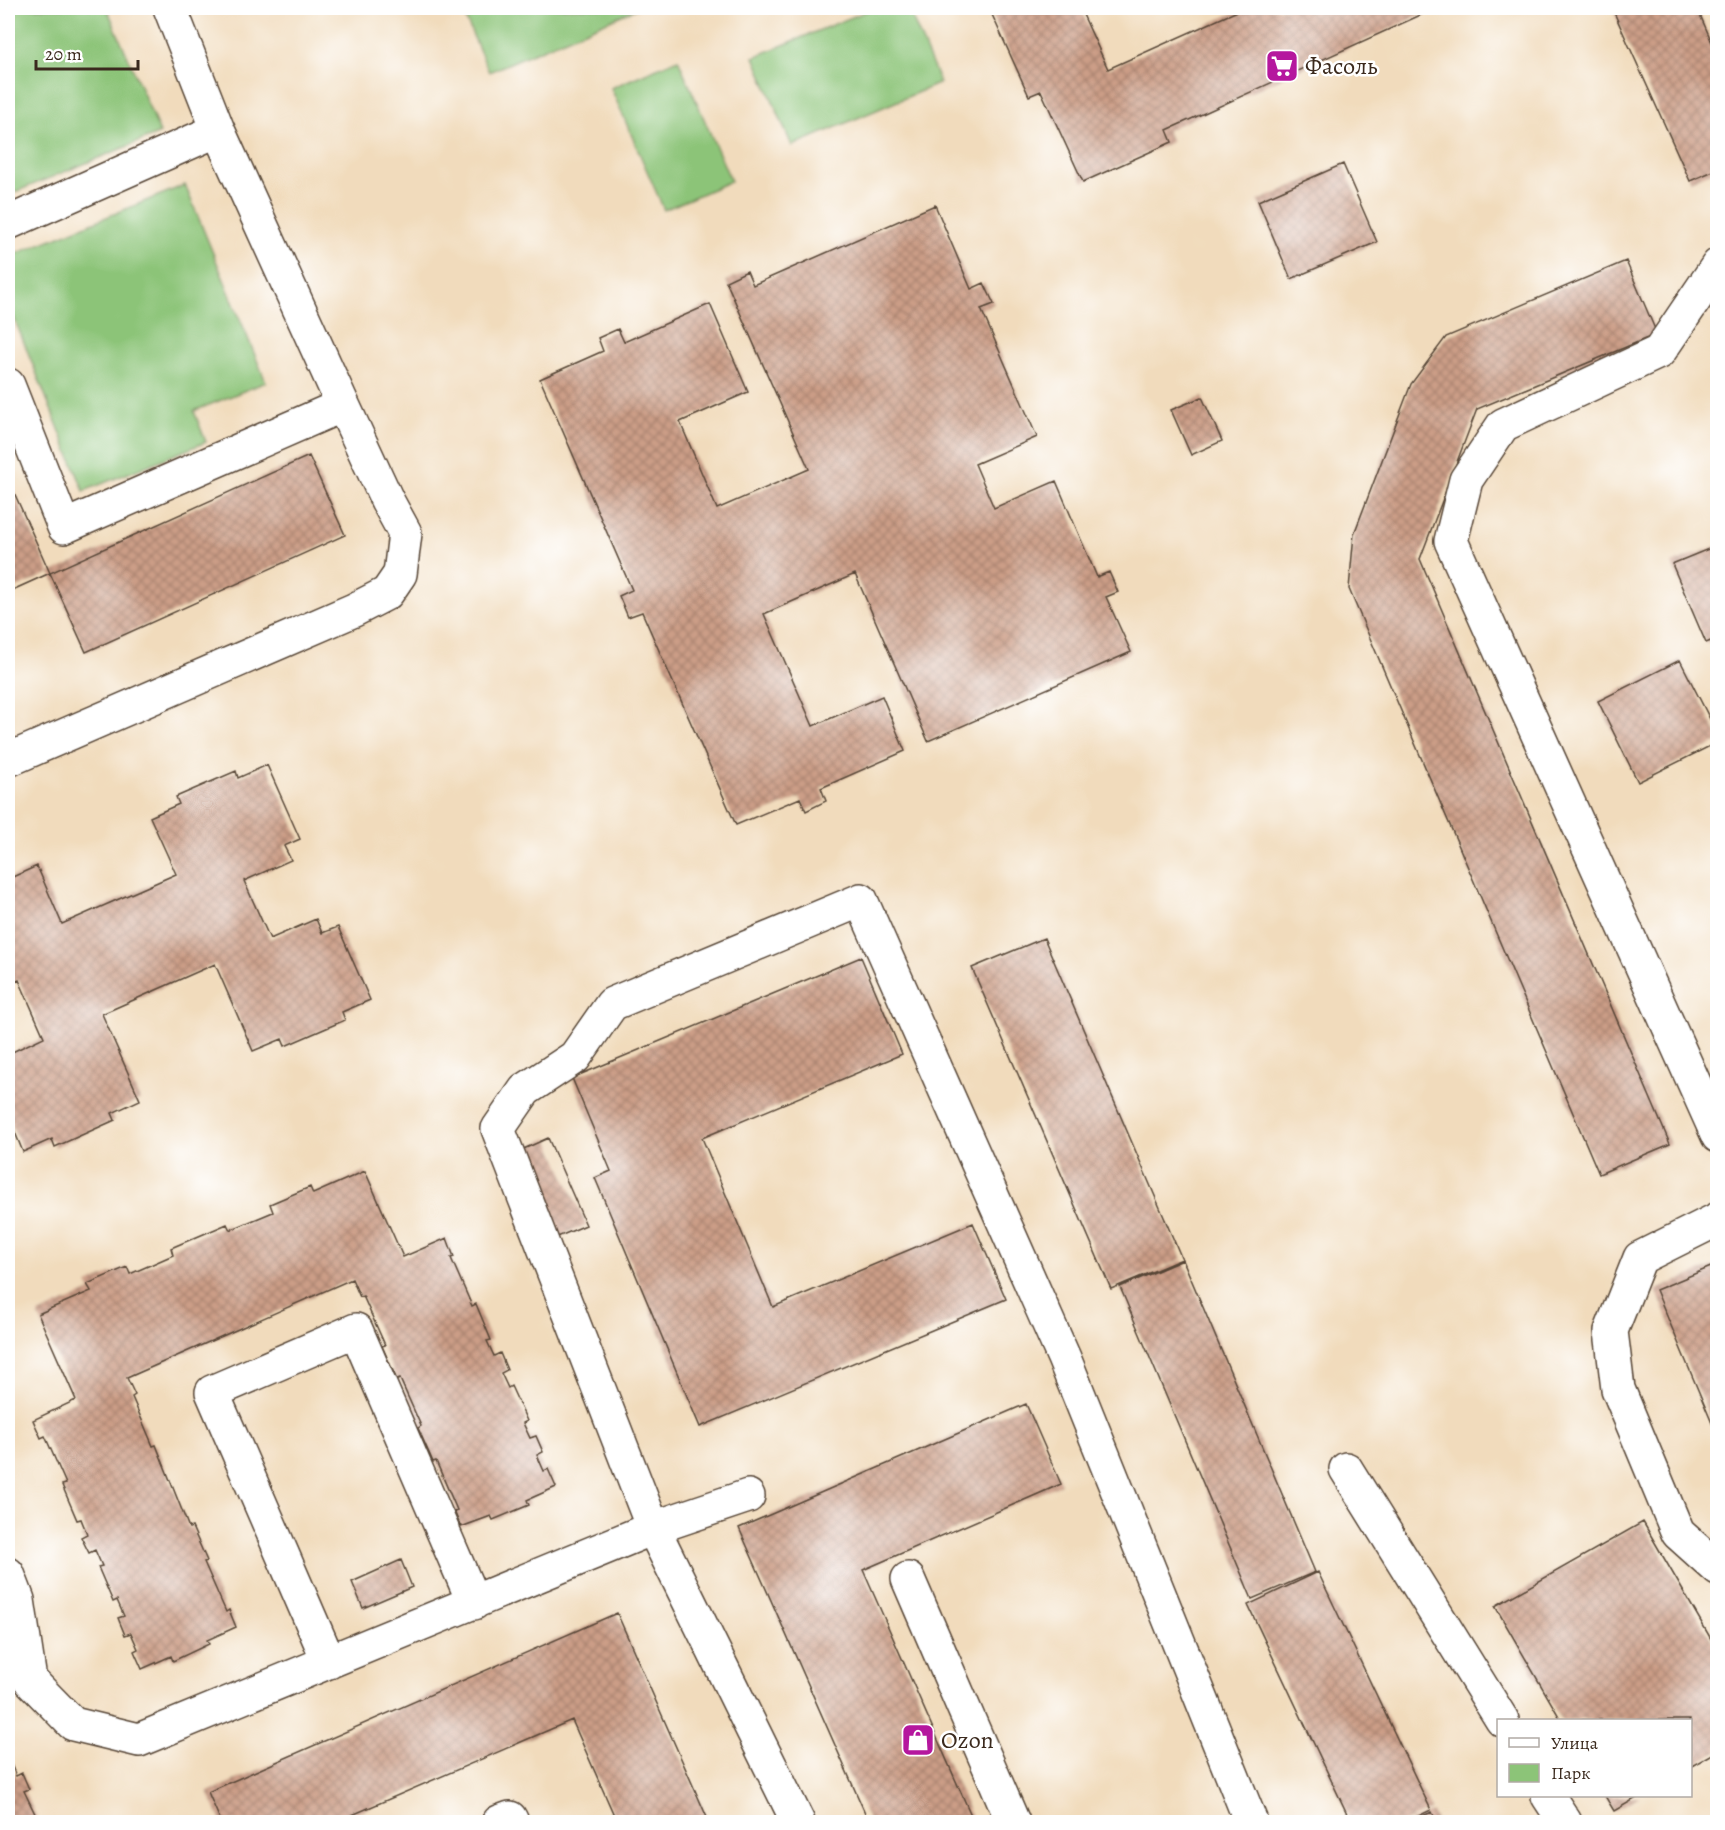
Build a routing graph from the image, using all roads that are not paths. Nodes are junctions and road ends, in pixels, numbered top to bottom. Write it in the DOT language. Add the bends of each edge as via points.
graph roads {
  1 [pos="170,8"];
  2 [pos="219,130"];
  3 [pos="8,223"];
  4 [pos="1718,265"];
  5 [pos="8,385"];
  6 [pos="343,405"];
  7 [pos="8,760"];
  8 [pos="1718,1136"];
  9 [pos="1718,1219"];
  10 [pos="1346,1469"];
  11 [pos="748,1496"];
  12 [pos="653,1528"];
  13 [pos="1718,1569"];
  14 [pos="8,1574"];
  15 [pos="908,1579"];
  16 [pos="474,1602"];
  17 [pos="329,1662"];
  18 [pos="1501,1719"];
  19 [pos="1549,1797"];
  20 [pos="499,1822"];
  21 [pos="512,1822"];
  22 [pos="798,1822"];
  23 [pos="1013,1822"];
  24 [pos="1251,1822"];
  25 [pos="1565,1822"];
  1 -- 2 [label="street"];
  2 -- 3 [label="street"];
  2 -- 6 [label="street"];
  4 -- 8 [label="street" via="1659,352 1503,425 1466,480 1451,541"];
  5 -- 6 [label="street" via="64,527"];
  6 -- 7 [label="street" via="405,533 400,574 387,592 354,610"];
  9 -- 13 [label="street" via="1640,1258 1611,1331 1618,1389 1678,1533"];
  10 -- 18 [label="street"];
  11 -- 12 [label="street"];
  12 -- 16 [label="street"];
  12 -- 22 [label="street"];
  12 -- 24 [label="street" via="498,1129 525,1090 574,1057 612,1004 861,900 1064,1358"];
  14 -- 17 [label="street" via="18,1600 30,1680 73,1724 140,1740"];
  15 -- 23 [label="street"];
  16 -- 17 [label="street"];
  16 -- 17 [label="street" via="356,1330 212,1392"];
  19 -- 25 [label="street"];
  20 -- 21 [label="street" via="510,1818"];
}
